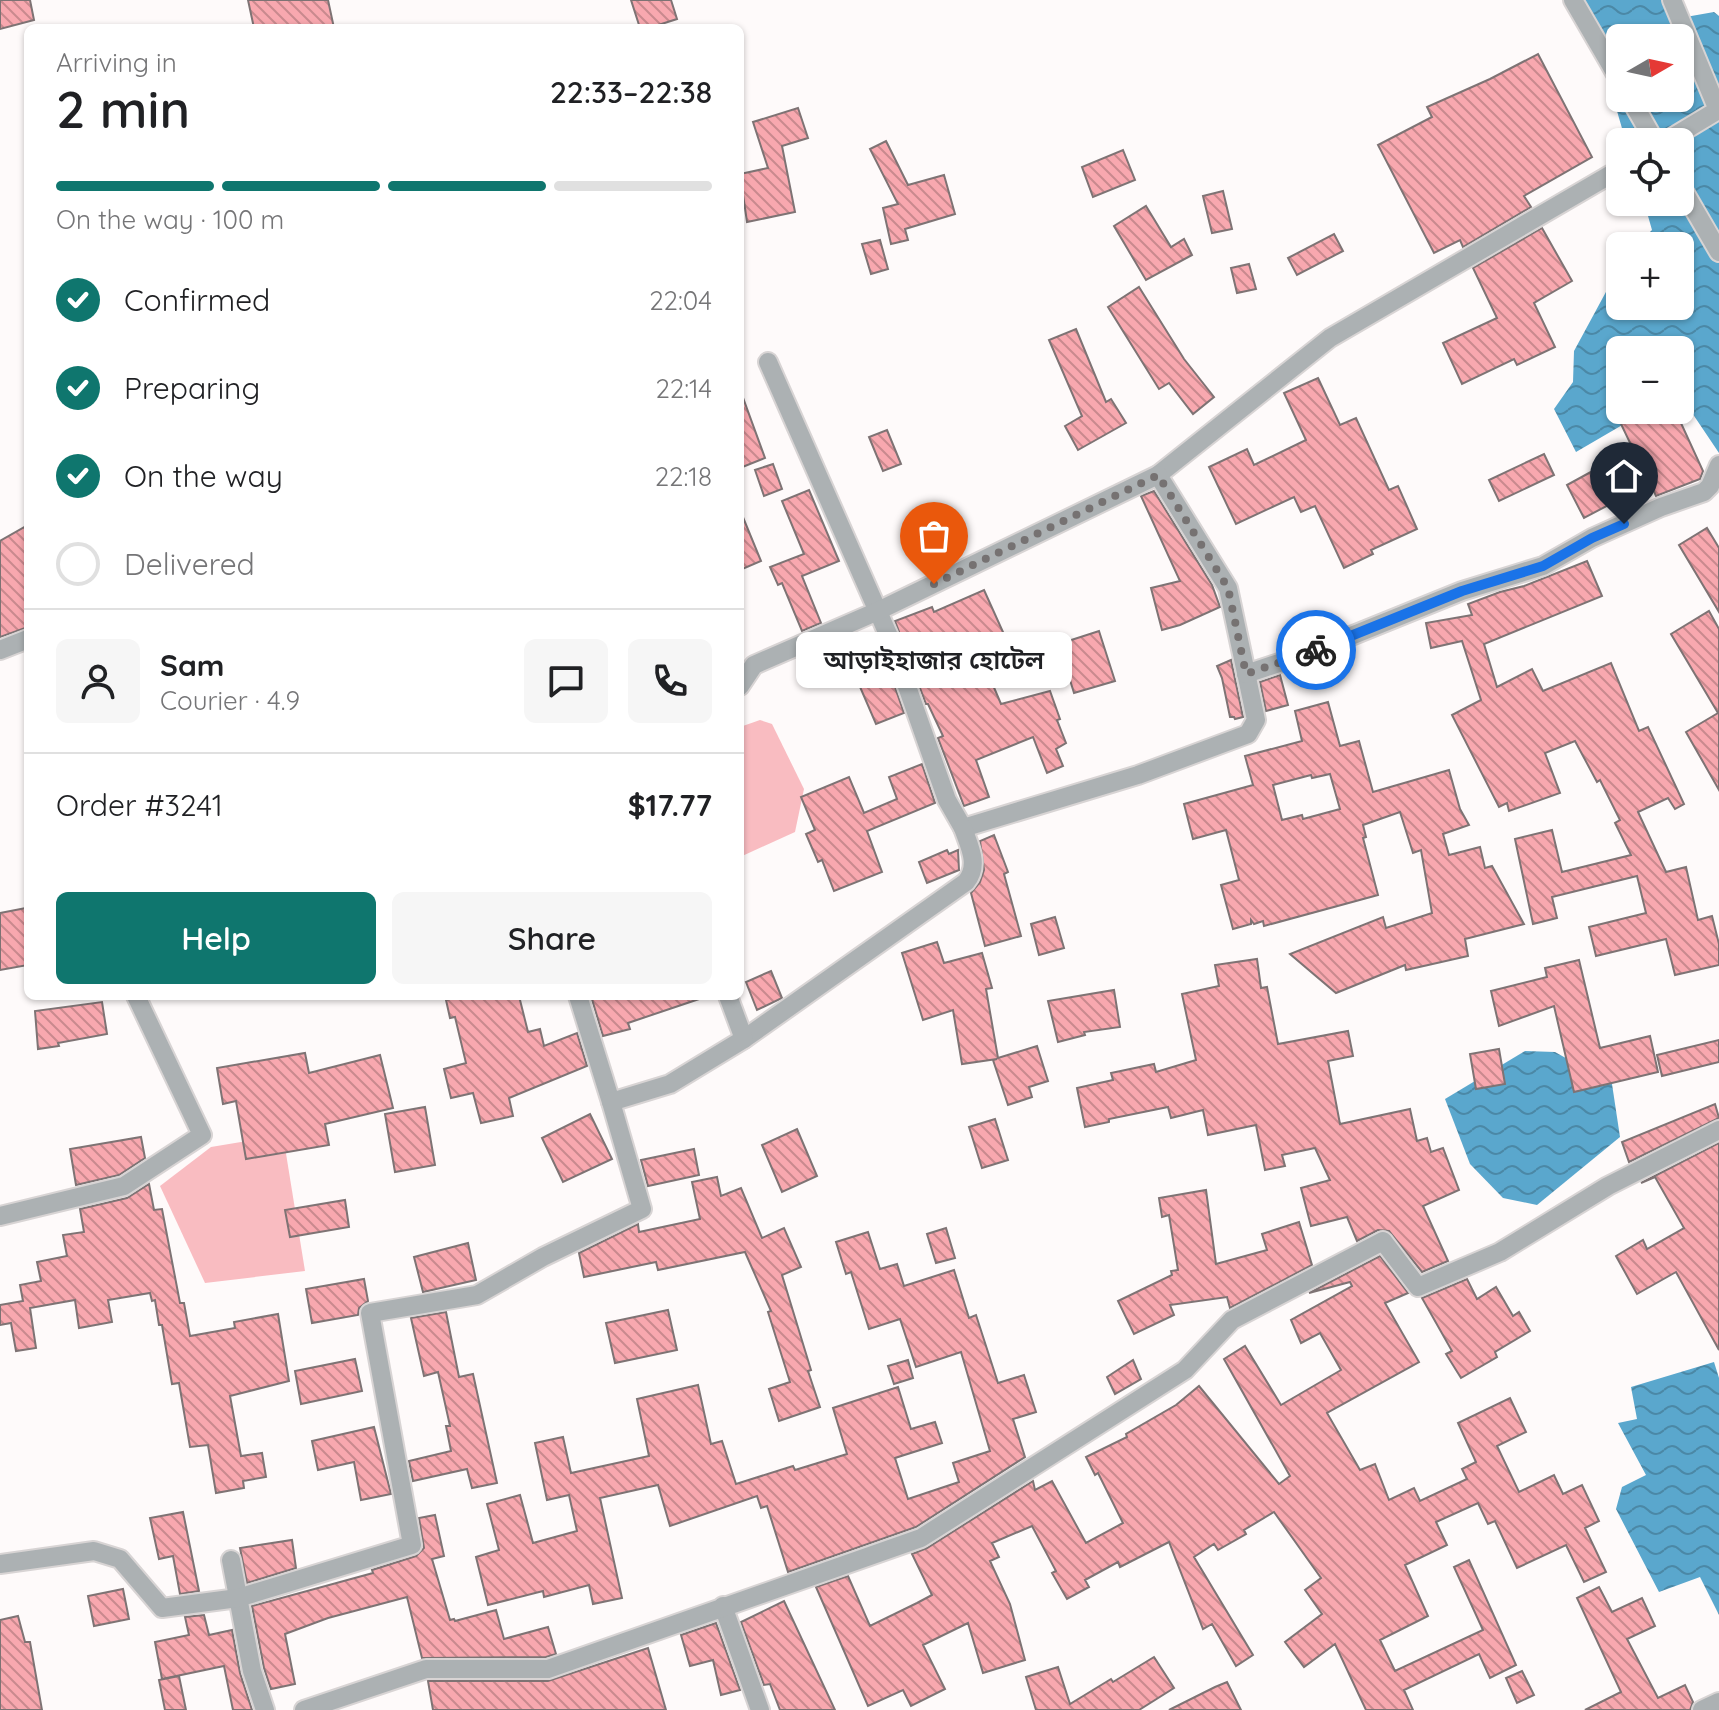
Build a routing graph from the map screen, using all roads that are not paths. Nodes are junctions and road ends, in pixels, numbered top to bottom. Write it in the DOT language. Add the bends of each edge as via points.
graph roads {
  1 [pos="1573,0"];
  2 [pos="1672,0"];
  3 [pos="1606,57"];
  4 [pos="1718,110"];
  5 [pos="1688,128"];
  6 [pos="1606,177"];
  7 [pos="1694,209"];
  8 [pos="1719,252"];
  9 [pos="768,362"];
  10 [pos="1719,465"];
  11 [pos="1158,475"];
  12 [pos="878,611"];
  13 [pos="24,641"];
  14 [pos="0,650"];
  15 [pos="1246,674"];
  16 [pos="744,680"];
  17 [pos="963,828"];
  18 [pos="138,1000"];
  19 [pos="579,1000"];
  20 [pos="729,1000"];
  21 [pos="744,1039"];
  22 [pos="611,1102"];
  23 [pos="1719,1130"];
  24 [pos="0,1216"];
  25 [pos="231,1560"];
  26 [pos="0,1564"];
  27 [pos="238,1598"];
  28 [pos="723,1606"];
  29 [pos="1719,1702"];
  30 [pos="265,1710"];
  31 [pos="304,1710"];
  32 [pos="760,1710"];
  33 [pos="1702,1710"];
  1 -- 3 [label="street"];
  2 -- 4 [label="street"];
  4 -- 5 [label="street"];
  6 -- 11 [label="street" via="1330,338"];
  7 -- 8 [label="street"];
  9 -- 12 [label="street"];
  10 -- 15 [label="street" via="1704,492 1592,538 1543,566 1462,591"];
  11 -- 12 [label="street"];
  11 -- 15 [label="street" via="1228,588"];
  12 -- 16 [label="street" via="754,665"];
  12 -- 17 [label="street" via="947,800"];
  13 -- 14 [label="street"];
  15 -- 17 [label="street" via="1256,720 1248,734 1138,775"];
  17 -- 21 [label="street" via="974,863 966,882"];
  18 -- 24 [label="street" via="202,1135 124,1186"];
  19 -- 22 [label="street"];
  20 -- 21 [label="street"];
  21 -- 22 [label="street" via="670,1084"];
  22 -- 27 [label="street" via="642,1209 477,1295 370,1313 412,1545"];
  23 -- 28 [label="street" via="1608,1186 1500,1252 1418,1287 1383,1241 1232,1320 1185,1370 921,1538"];
  25 -- 27 [label="street"];
  26 -- 27 [label="street" via="94,1551 120,1559 162,1608"];
  27 -- 30 [label="street"];
  28 -- 31 [label="street" via="548,1669 426,1669"];
  28 -- 32 [label="street"];
  29 -- 33 [label="street"];
}
